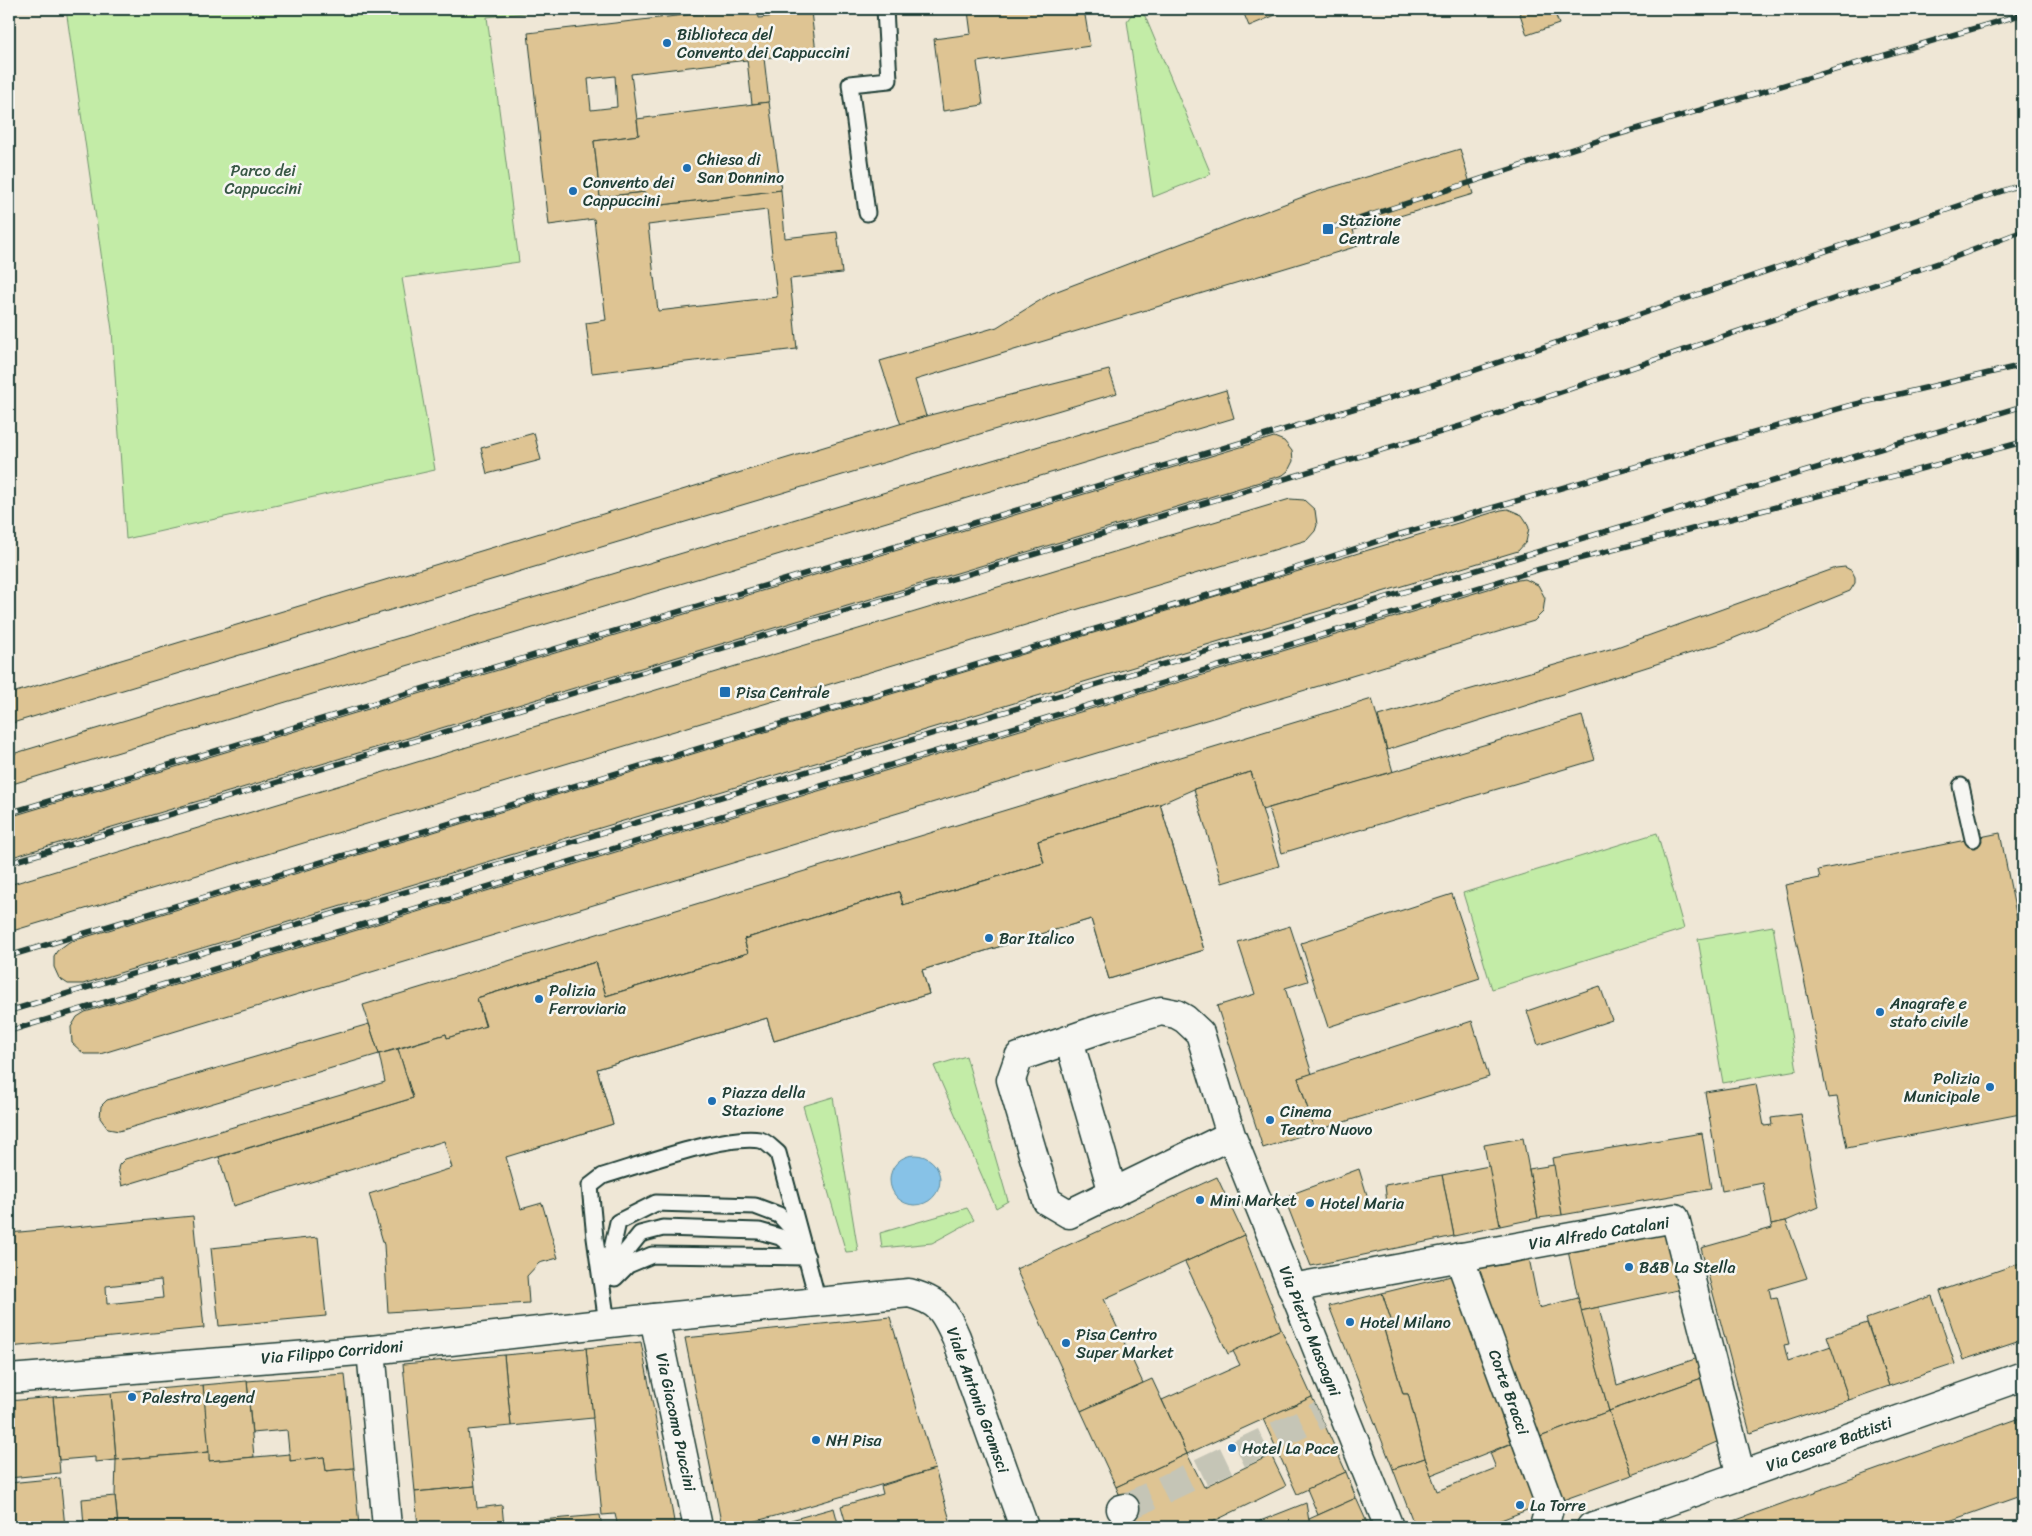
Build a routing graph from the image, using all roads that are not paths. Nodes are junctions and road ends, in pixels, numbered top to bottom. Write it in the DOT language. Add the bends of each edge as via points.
graph roads {
  1 [pos="885,9"];
  2 [pos="867,213"];
  3 [pos="1961,786"];
  4 [pos="1973,839"];
  5 [pos="1069,1040"];
  6 [pos="1231,1136"];
  7 [pos="1113,1193"];
  8 [pos="807,1257"];
  9 [pos="1459,1257"];
  10 [pos="1292,1288"];
  11 [pos="603,1289"];
  12 [pos="818,1301"];
  13 [pos="654,1318"];
  14 [pos="607,1323"];
  15 [pos="370,1350"];
  16 [pos="2023,1376"];
  17 [pos="9,1379"];
  18 [pos="1741,1476"];
  19 [pos="1627,1520"];
  20 [pos="387,1527"];
  21 [pos="698,1527"];
  22 [pos="1024,1527"];
  23 [pos="1389,1527"];
  24 [pos="1544,1527"];
  25 [pos="1591,1527"];
  1 -- 2 [label="lane" via="888,80 850,84"];
  3 -- 4 [label="lane"];
  5 -- 6 [label="street" via="1161,1011 1186,1019 1200,1033"];
  5 -- 7 [label="street"];
  5 -- 7 [label="street" via="1019,1057 1011,1080 1047,1202 1069,1214"];
  6 -- 7 [label="street"];
  6 -- 10 [label="street, Via Pietro Mascagni"];
  8 -- 11 [label="lane" via="652,1255 628,1265"];
  8 -- 11 [label="lane" via="780,1237 759,1231 663,1228 640,1234 620,1259"];
  8 -- 11 [label="lane" via="792,1229 778,1215 755,1206 656,1203 618,1222"];
  8 -- 11 [label="lane" via="778,1154 761,1140 737,1140 603,1176 590,1186"];
  8 -- 12 [label="lane"];
  9 -- 10 [label="street, Via Alfredo Catalani"];
  9 -- 18 [label="street, Via Alfredo Catalani" via="1675,1218"];
  9 -- 24 [label="street, Corte Bracci" via="1550,1505"];
  10 -- 23 [label="street, Via Pietro Mascagni"];
  11 -- 14 [label="lane"];
  12 -- 13 [label="street"];
  12 -- 22 [label="street, Viale Antonio Gramsci" via="909,1293 935,1303 948,1318 956,1337"];
  13 -- 14 [label="street, Via Filippo Corridoni"];
  13 -- 21 [label="street, Via Giacomo Puccini"];
  14 -- 15 [label="street, Via Filippo Corridoni"];
  15 -- 17 [label="street, Via Filippo Corridoni"];
  15 -- 20 [label="street"];
  16 -- 18 [label="street, Via Cesare Battisti"];
  18 -- 19 [label="street, Via Cesare Battisti"];
  19 -- 25 [label="street, Via Cesare Battisti"];
}
